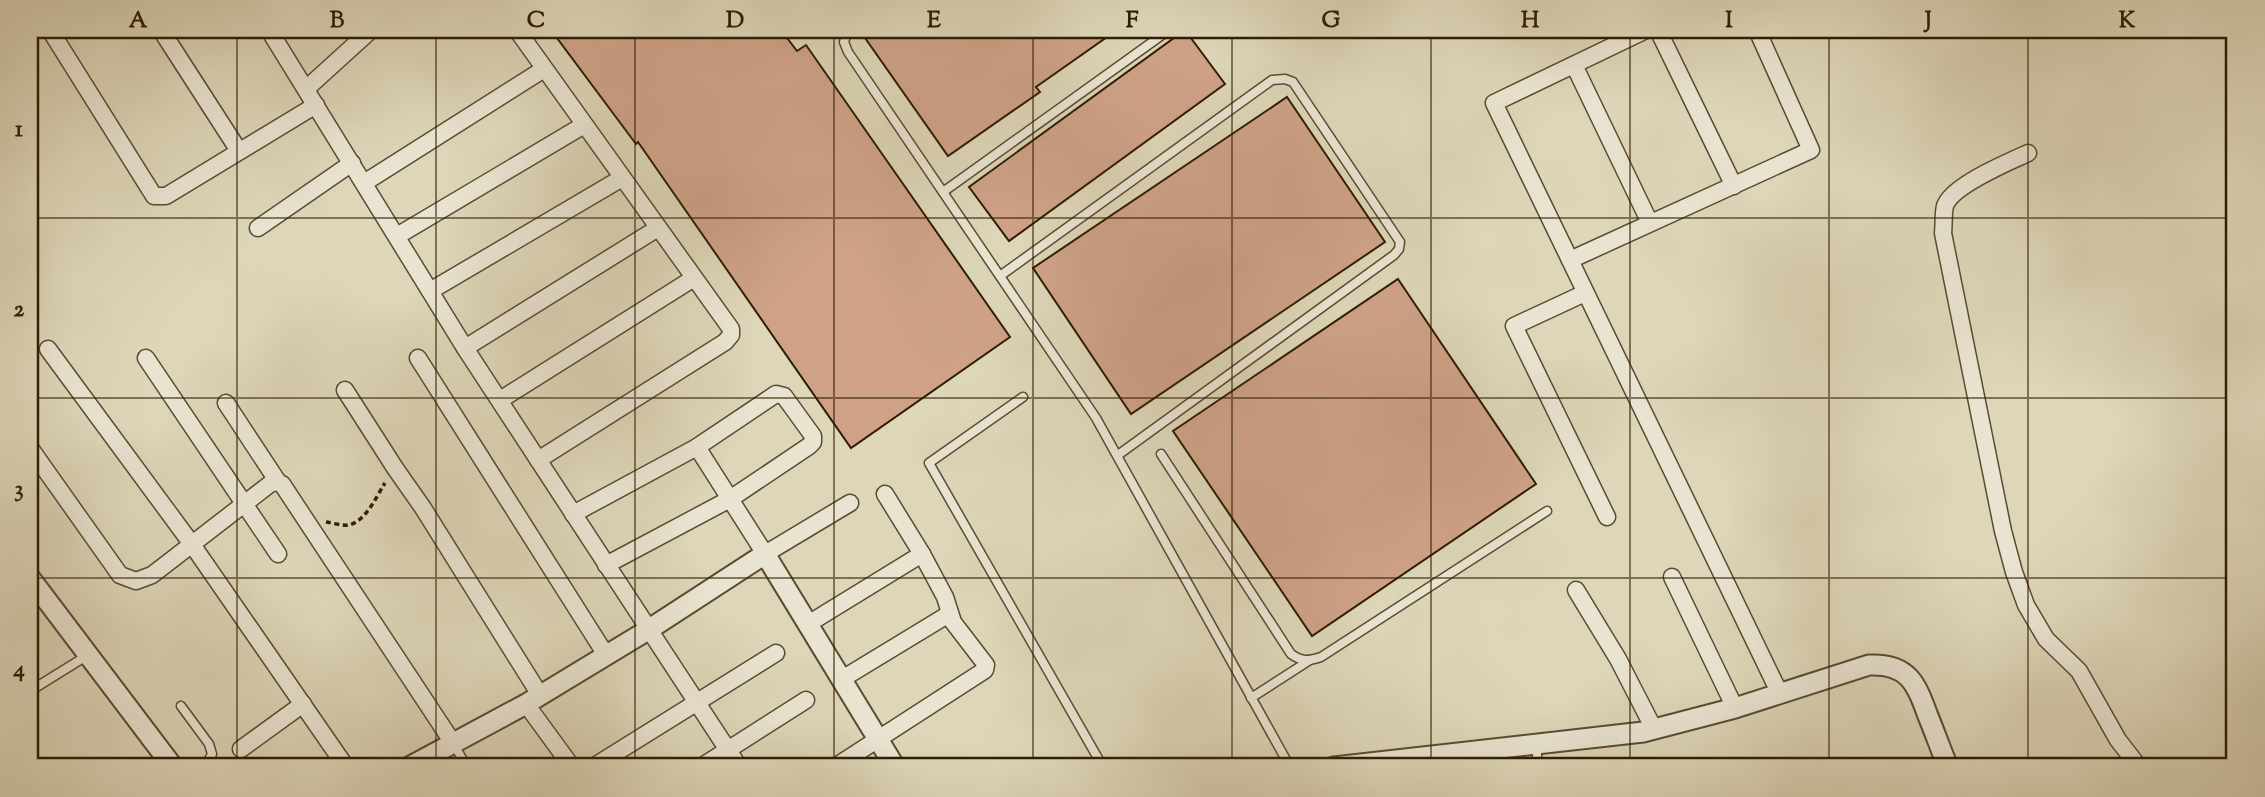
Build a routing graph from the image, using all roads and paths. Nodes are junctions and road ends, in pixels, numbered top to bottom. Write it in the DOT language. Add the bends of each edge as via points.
graph roads {
  1 [pos="50,30"];
  2 [pos="161,30"];
  3 [pos="269,30"];
  4 [pos="371,30"];
  5 [pos="517,30"];
  6 [pos="848,30"];
  7 [pos="1169,30"];
  8 [pos="1646,30"];
  9 [pos="1658,30"];
  10 [pos="1757,30"];
  11 [pos="1574,65"];
  12 [pos="544,69"];
  13 [pos="306,89"];
  14 [pos="316,104"];
  15 [pos="584,125"];
  16 [pos="239,150"];
  17 [pos="2028,153"];
  18 [pos="352,163"];
  19 [pos="622,178"];
  20 [pos="364,183"];
  21 [pos="1734,186"];
  22 [pos="943,192"];
  23 [pos="1650,223"];
  24 [pos="258,228"];
  25 [pos="658,228"];
  26 [pos="397,236"];
  27 [pos="1570,260"];
  28 [pos="1000,276"];
  29 [pos="694,278"];
  30 [pos="430,291"];
  31 [pos="1585,293"];
  32 [pos="465,348"];
  33 [pos="48,349"];
  34 [pos="146,358"];
  35 [pos="418,358"];
  36 [pos="345,390"];
  37 [pos="1023,397"];
  38 [pos="500,400"];
  39 [pos="226,403"];
  40 [pos="697,447"];
  41 [pos="30,448"];
  42 [pos="1161,454"];
  43 [pos="1118,455"];
  44 [pos="538,460"];
  45 [pos="395,468"];
  46 [pos="278,482"];
  47 [pos="885,494"];
  48 [pos="730,499"];
  49 [pos="244,503"];
  50 [pos="850,503"];
  51 [pos="1547,511"];
  52 [pos="573,514"];
  53 [pos="1606,517"];
  54 [pos="307,519"];
  55 [pos="191,543"];
  56 [pos="278,554"];
  57 [pos="765,554"];
  58 [pos="922,554"];
  59 [pos="606,565"];
  60 [pos="30,578"];
  61 [pos="1671,578"];
  62 [pos="1576,590"];
  63 [pos="949,614"];
  64 [pos="808,624"];
  65 [pos="648,630"];
  66 [pos="776,653"];
  67 [pos="88,655"];
  68 [pos="606,655"];
  69 [pos="1310,660"];
  70 [pos="842,679"];
  71 [pos="30,691"];
  72 [pos="1780,694"];
  73 [pos="1251,698"];
  74 [pos="533,699"];
  75 [pos="806,700"];
  76 [pos="696,702"];
  77 [pos="303,704"];
  78 [pos="181,706"];
  79 [pos="1735,708"];
  80 [pos="1654,729"];
  81 [pos="879,740"];
  82 [pos="453,743"];
  83 [pos="1537,744"];
  84 [pos="241,749"];
  85 [pos="727,750"];
  86 [pos="173,767"];
  87 [pos="205,767"];
  88 [pos="346,767"];
  89 [pos="409,767"];
  90 [pos="467,767"];
  91 [pos="572,767"];
  92 [pos="593,767"];
  93 [pos="701,767"];
  94 [pos="738,767"];
  95 [pos="835,767"];
  96 [pos="895,767"];
  97 [pos="1103,767"];
  98 [pos="1290,767"];
  99 [pos="1334,767"];
  100 [pos="1537,767"];
  101 [pos="1948,767"];
  102 [pos="2139,767"];
  1 -- 16 [label="street" via="154,196 166,196"];
  2 -- 16 [label="street"];
  3 -- 13 [label="street"];
  4 -- 13 [label="street"];
  5 -- 12 [label="street"];
  6 -- 22 [label="lane" via="844,43 848,52"];
  7 -- 22 [label="lane"];
  8 -- 11 [label="street"];
  9 -- 21 [label="street"];
  10 -- 21 [label="street" via="1811,150"];
  11 -- 23 [label="street"];
  11 -- 27 [label="street" via="1494,103"];
  12 -- 15 [label="street"];
  12 -- 20 [label="street"];
  13 -- 14 [label="street"];
  14 -- 16 [label="street"];
  14 -- 18 [label="street"];
  15 -- 19 [label="street"];
  15 -- 26 [label="street"];
  17 -- 102 [label="street" via="1960,189 1945,204 1943,233 2003,531 2022,594 2046,639 2079,671"];
  18 -- 20 [label="street"];
  18 -- 24 [label="street"];
  19 -- 25 [label="street"];
  19 -- 30 [label="street"];
  20 -- 26 [label="street"];
  21 -- 23 [label="street"];
  22 -- 28 [label="lane"];
  23 -- 27 [label="street"];
  25 -- 29 [label="street"];
  25 -- 32 [label="street"];
  26 -- 30 [label="street"];
  27 -- 31 [label="street"];
  28 -- 43 [label="lane"];
  28 -- 43 [label="lane" via="1272,80 1293,82 1392,230 1399,242 1394,255"];
  29 -- 38 [label="street"];
  29 -- 44 [label="street" via="731,328 725,342"];
  30 -- 32 [label="street"];
  31 -- 53 [label="street" via="1514,327"];
  31 -- 72 [label="street"];
  32 -- 38 [label="street"];
  33 -- 55 [label="street"];
  34 -- 49 [label="street"];
  35 -- 68 [label="street"];
  36 -- 45 [label="street"];
  37 -- 97 [label="lane" via="929,463"];
  38 -- 44 [label="street"];
  39 -- 46 [label="street"];
  40 -- 48 [label="street"];
  40 -- 48 [label="street" via="780,394 813,436 809,446"];
  40 -- 52 [label="street"];
  41 -- 55 [label="street" via="115,568 129,580 152,575"];
  42 -- 69 [label="lane" via="1291,654"];
  43 -- 73 [label="lane"];
  44 -- 52 [label="street"];
  45 -- 54 [label="path" via="356,522 342,525"];
  45 -- 74 [label="street" via="423,508"];
  46 -- 49 [label="street"];
  46 -- 54 [label="street"];
  47 -- 58 [label="street"];
  48 -- 57 [label="street"];
  48 -- 59 [label="street"];
  49 -- 55 [label="street"];
  49 -- 56 [label="street"];
  50 -- 57 [label="street"];
  51 -- 69 [label="lane"];
  52 -- 59 [label="street"];
  54 -- 82 [label="street"];
  55 -- 77 [label="street"];
  57 -- 64 [label="street"];
  57 -- 65 [label="street"];
  58 -- 63 [label="street"];
  58 -- 64 [label="street"];
  59 -- 65 [label="street"];
  60 -- 67 [label="street"];
  61 -- 79 [label="street"];
  62 -- 80 [label="street"];
  63 -- 70 [label="street"];
  63 -- 81 [label="street" via="985,670"];
  64 -- 70 [label="street"];
  65 -- 68 [label="street"];
  65 -- 76 [label="street"];
  66 -- 76 [label="street"];
  67 -- 71 [label="lane"];
  67 -- 86 [label="street"];
  68 -- 74 [label="street"];
  69 -- 73 [label="lane"];
  70 -- 81 [label="street"];
  72 -- 79 [label="street"];
  72 -- 101 [label="street" via="1869,665 1887,664 1903,671 1916,685"];
  73 -- 98 [label="lane"];
  74 -- 82 [label="street"];
  74 -- 91 [label="street"];
  75 -- 85 [label="street"];
  76 -- 85 [label="street"];
  76 -- 92 [label="street"];
  77 -- 84 [label="street"];
  77 -- 88 [label="street"];
  78 -- 87 [label="lane" via="209,744 212,754"];
  79 -- 80 [label="street"];
  80 -- 83 [label="street"];
  81 -- 95 [label="street"];
  81 -- 96 [label="street"];
  82 -- 89 [label="street"];
  82 -- 90 [label="lane"];
  83 -- 99 [label="street"];
  83 -- 100 [label="lane"];
  85 -- 93 [label="street"];
  85 -- 94 [label="street"];
}
